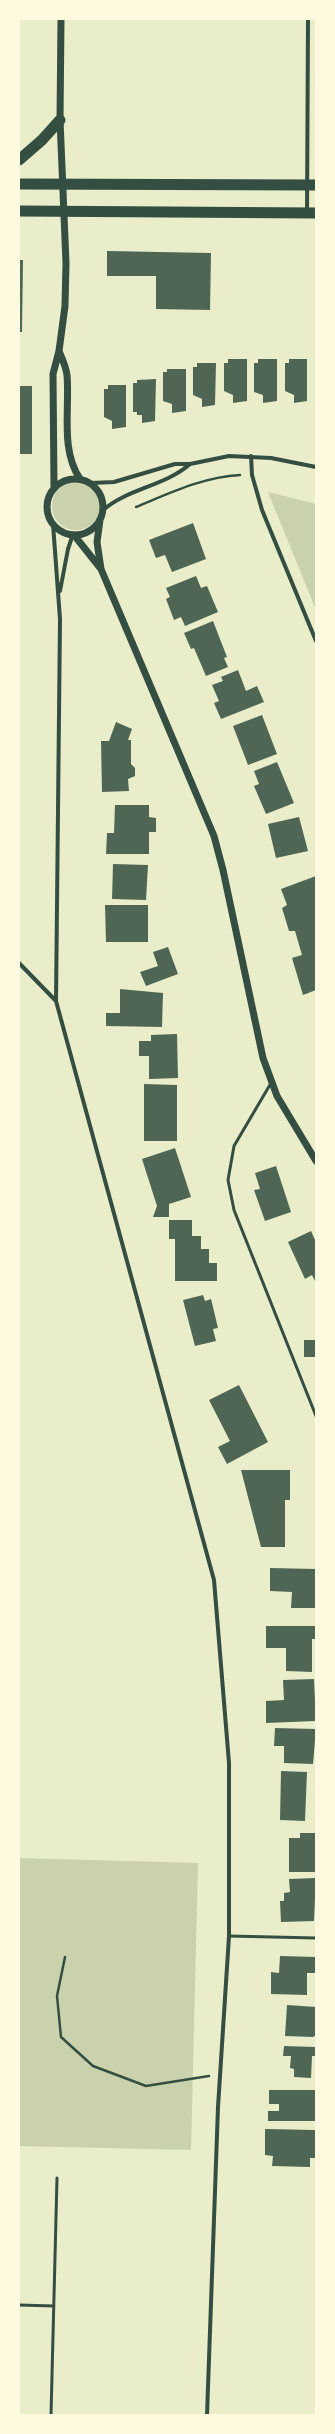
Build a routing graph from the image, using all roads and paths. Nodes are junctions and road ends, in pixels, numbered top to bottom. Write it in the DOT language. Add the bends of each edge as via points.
graph roads {
  1 [pos="61,19"];
  2 [pos="308,19"];
  3 [pos="60,120"];
  4 [pos="19,160"];
  5 [pos="19,184"];
  6 [pos="62,184"];
  7 [pos="311,185"];
  8 [pos="19,211"];
  9 [pos="64,211"];
  10 [pos="312,213"];
  11 [pos="59,351"];
  12 [pos="251,456"];
  13 [pos="190,464"];
  14 [pos="316,467"];
  15 [pos="240,474"];
  16 [pos="80,479"];
  17 [pos="91,483"];
  18 [pos="54,488"];
  19 [pos="136,507"];
  20 [pos="103,510"];
  21 [pos="100,520"];
  22 [pos="53,524"];
  23 [pos="73,534"];
  24 [pos="101,568"];
  25 [pos="59,594"];
  26 [pos="316,641"];
  27 [pos="19,963"];
  28 [pos="56,1001"];
  29 [pos="272,1082"];
  30 [pos="316,1161"];
  31 [pos="316,1416"];
  32 [pos="230,1936"];
  33 [pos="316,1938"];
  34 [pos="65,1957"];
  35 [pos="220,2075"];
  36 [pos="57,2178"];
  37 [pos="19,2305"];
  38 [pos="54,2306"];
  39 [pos="51,2415"];
  40 [pos="207,2415"];
  1 -- 3 [label="street"];
  2 -- 7 [label="street"];
  3 -- 4 [label="highway"];
  3 -- 6 [label="street"];
  5 -- 6 [label="highway"];
  6 -- 7 [label="highway"];
  6 -- 9 [label="street"];
  7 -- 10 [label="street"];
  8 -- 9 [label="highway"];
  9 -- 10 [label="highway"];
  9 -- 11 [label="street" via="65,306"];
  11 -- 16 [label="street" via="66,374 69,452 73,468"];
  11 -- 18 [label="street" via="53,374"];
  12 -- 13 [label="street" via="208,459"];
  12 -- 14 [label="street"];
  12 -- 26 [label="street" via="252,475 262,510"];
  13 -- 17 [label="street" via="175,464 114,482"];
  13 -- 20 [label="street" via="178,475 129,494"];
  15 -- 19 [label="path" via="189,485"];
  16 -- 17 [label="street"];
  16 -- 18 [label="street" via="66,480"];
  17 -- 20 [label="street" via="101,494"];
  18 -- 22 [label="street" via="47,506"];
  20 -- 21 [label="street"];
  21 -- 23 [label="street" via="89,531"];
  21 -- 24 [label="street" via="98,542"];
  22 -- 23 [label="street" via="59,530"];
  22 -- 25 [label="street"];
  23 -- 24 [label="street"];
  23 -- 25 [label="street"];
  24 -- 29 [label="street" via="214,836 263,1058"];
  25 -- 28 [label="street"];
  27 -- 28 [label="street"];
  28 -- 32 [label="street" via="214,1580 228,1763"];
  29 -- 30 [label="street" via="277,1096"];
  29 -- 31 [label="lane" via="234,1146 228,1180 234,1210"];
  32 -- 33 [label="lane"];
  32 -- 35 [label="street"];
  34 -- 35 [label="path" via="57,1996 61,2037 93,2066 146,2086"];
  35 -- 40 [label="street"];
  36 -- 38 [label="lane"];
  37 -- 38 [label="lane"];
  38 -- 39 [label="lane"];
}
